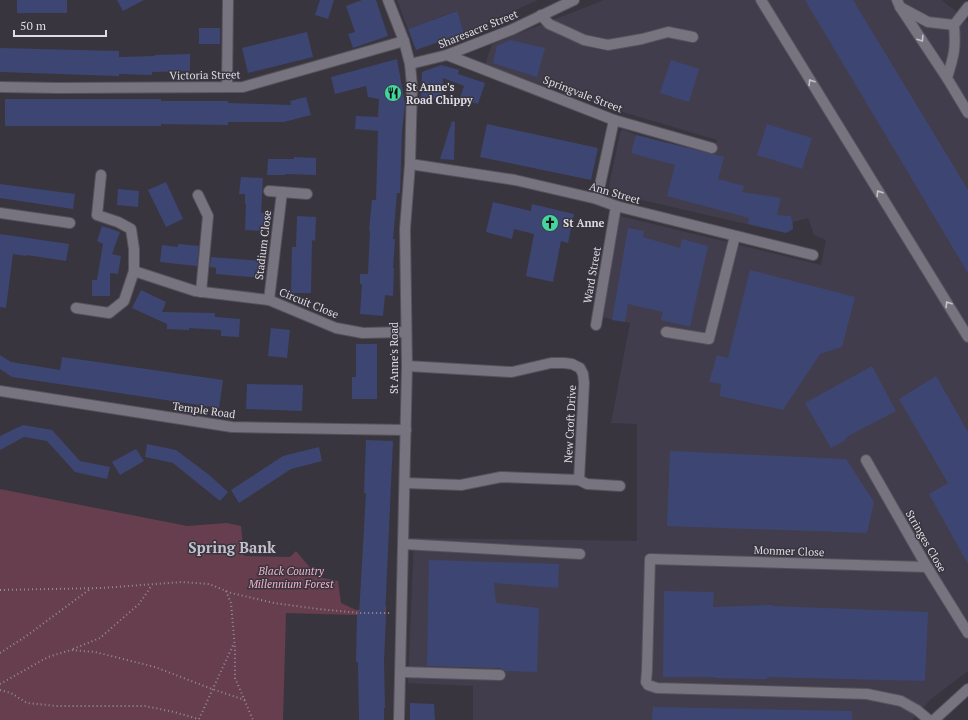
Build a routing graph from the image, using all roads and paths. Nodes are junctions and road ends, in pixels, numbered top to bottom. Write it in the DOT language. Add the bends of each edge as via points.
graph roads {
  1 [pos="228,0"];
  2 [pos="388,0"];
  3 [pos="574,0"];
  4 [pos="761,0"];
  5 [pos="960,0"];
  6 [pos="898,3"];
  7 [pos="968,6"];
  8 [pos="541,15"];
  9 [pos="954,24"];
  10 [pos="693,37"];
  11 [pos="404,41"];
  12 [pos="447,55"];
  13 [pos="410,64"];
  14 [pos="947,78"];
  15 [pos="0,87"];
  16 [pos="227,87"];
  17 [pos="968,114"];
  18 [pos="614,120"];
  19 [pos="712,148"];
  20 [pos="410,164"];
  21 [pos="101,175"];
  22 [pos="270,191"];
  23 [pos="282,192"];
  24 [pos="198,194"];
  25 [pos="307,194"];
  26 [pos="597,199"];
  27 [pos="616,206"];
  28 [pos="0,213"];
  29 [pos="70,223"];
  30 [pos="735,236"];
  31 [pos="813,255"];
  32 [pos="134,271"];
  33 [pos="201,292"];
  34 [pos="269,300"];
  35 [pos="76,308"];
  36 [pos="596,325"];
  37 [pos="406,332"];
  38 [pos="666,332"];
  39 [pos="968,337"];
  40 [pos="407,366"];
  41 [pos="0,391"];
  42 [pos="406,430"];
  43 [pos="866,460"];
  44 [pos="579,480"];
  45 [pos="404,483"];
  46 [pos="620,486"];
  47 [pos="402,544"];
  48 [pos="580,554"];
  49 [pos="927,567"];
  50 [pos="152,584"];
  51 [pos="91,588"];
  52 [pos="0,590"];
  53 [pos="226,591"];
  54 [pos="402,613"];
  55 [pos="968,633"];
  56 [pos="234,642"];
  57 [pos="71,650"];
  58 [pos="0,653"];
  59 [pos="401,672"];
  60 [pos="500,675"];
  61 [pos="0,684"];
  62 [pos="212,689"];
  63 [pos="968,689"];
  64 [pos="0,690"];
  65 [pos="245,700"];
  66 [pos="198,720"];
  67 [pos="252,720"];
  68 [pos="399,720"];
  69 [pos="928,720"];
  70 [pos="934,720"];
  1 -- 16 [label="street"];
  2 -- 11 [label="street, St Anne's Road"];
  3 -- 8 [label="street, Sharesacre Street"];
  39 -- 4 [label="street, one-way"];
  5 -- 7 [label="street"];
  6 -- 9 [label="street" via="928,22"];
  6 -- 14 [label="street, one-way"];
  7 -- 9 [label="street"];
  8 -- 10 [label="street" via="549,24 584,40 608,45 668,32"];
  8 -- 12 [label="street, Sharesacre Street" via="511,30"];
  9 -- 14 [label="street" via="955,52"];
  11 -- 13 [label="street, St Anne's Road"];
  11 -- 16 [label="street, Victoria Street" via="243,87"];
  12 -- 13 [label="street, Sharesacre Street"];
  12 -- 18 [label="street, Springvale Street"];
  13 -- 20 [label="street, St Anne's Road"];
  14 -- 17 [label="street"];
  15 -- 16 [label="street, Victoria Street"];
  18 -- 19 [label="street, Springvale Street"];
  18 -- 26 [label="street"];
  20 -- 26 [label="street, Ann Street" via="515,180"];
  20 -- 37 [label="street, St Anne's Road" via="405,229"];
  21 -- 32 [label="street" via="97,215 118,222 131,230"];
  22 -- 23 [label="street"];
  23 -- 25 [label="street"];
  23 -- 34 [label="street, Stadium Close"];
  24 -- 33 [label="street" via="208,216"];
  26 -- 27 [label="street, Ann Street"];
  27 -- 30 [label="street, Ann Street"];
  27 -- 36 [label="street, Ward Street"];
  28 -- 29 [label="street"];
  30 -- 31 [label="street, Ann Street"];
  30 -- 38 [label="street" via="709,339"];
  32 -- 33 [label="street, Circuit Close"];
  32 -- 35 [label="street" via="124,301 109,313"];
  33 -- 34 [label="street, Circuit Close"];
  34 -- 37 [label="street, Circuit Close" via="336,328 363,333"];
  37 -- 40 [label="street, St Anne's Road"];
  40 -- 42 [label="street, St Anne's Road"];
  40 -- 44 [label="street, New Croft Drive" via="512,372 551,363 564,363 580,368 584,383"];
  41 -- 42 [label="street, Temple Road" via="232,427"];
  42 -- 45 [label="street, St Anne's Road"];
  43 -- 49 [label="street, Stringes Close"];
  44 -- 45 [label="street" via="501,477 461,485"];
  44 -- 46 [label="street" via="587,484"];
  45 -- 47 [label="street, St Anne's Road"];
  47 -- 48 [label="street"];
  47 -- 54 [label="street, St Anne's Road"];
  49 -- 55 [label="street, Stringes Close"];
  49 -- 69 [label="street, Monmer Close" via="650,559 646,682 657,688 867,694 901,701"];
  50 -- 51 [label="path"];
  50 -- 53 [label="path" via="209,584"];
  50 -- 57 [label="path" via="139,604 100,638"];
  51 -- 52 [label="path"];
  51 -- 58 [label="path"];
  53 -- 54 [label="path" via="318,609"];
  53 -- 56 [label="path" via="232,603"];
  54 -- 59 [label="street, St Anne's Road"];
  56 -- 62 [label="path"];
  56 -- 65 [label="path" via="234,678"];
  57 -- 61 [label="path" via="48,657"];
  57 -- 62 [label="path" via="95,652 156,667"];
  59 -- 60 [label="street"];
  59 -- 68 [label="street, St Anne's Road"];
  62 -- 65 [label="path"];
  62 -- 66 [label="path"];
  63 -- 70 [label="street"];
  64 -- 66 [label="path" via="11,693 27,703 57,706 145,706"];
  65 -- 67 [label="path"];
}
